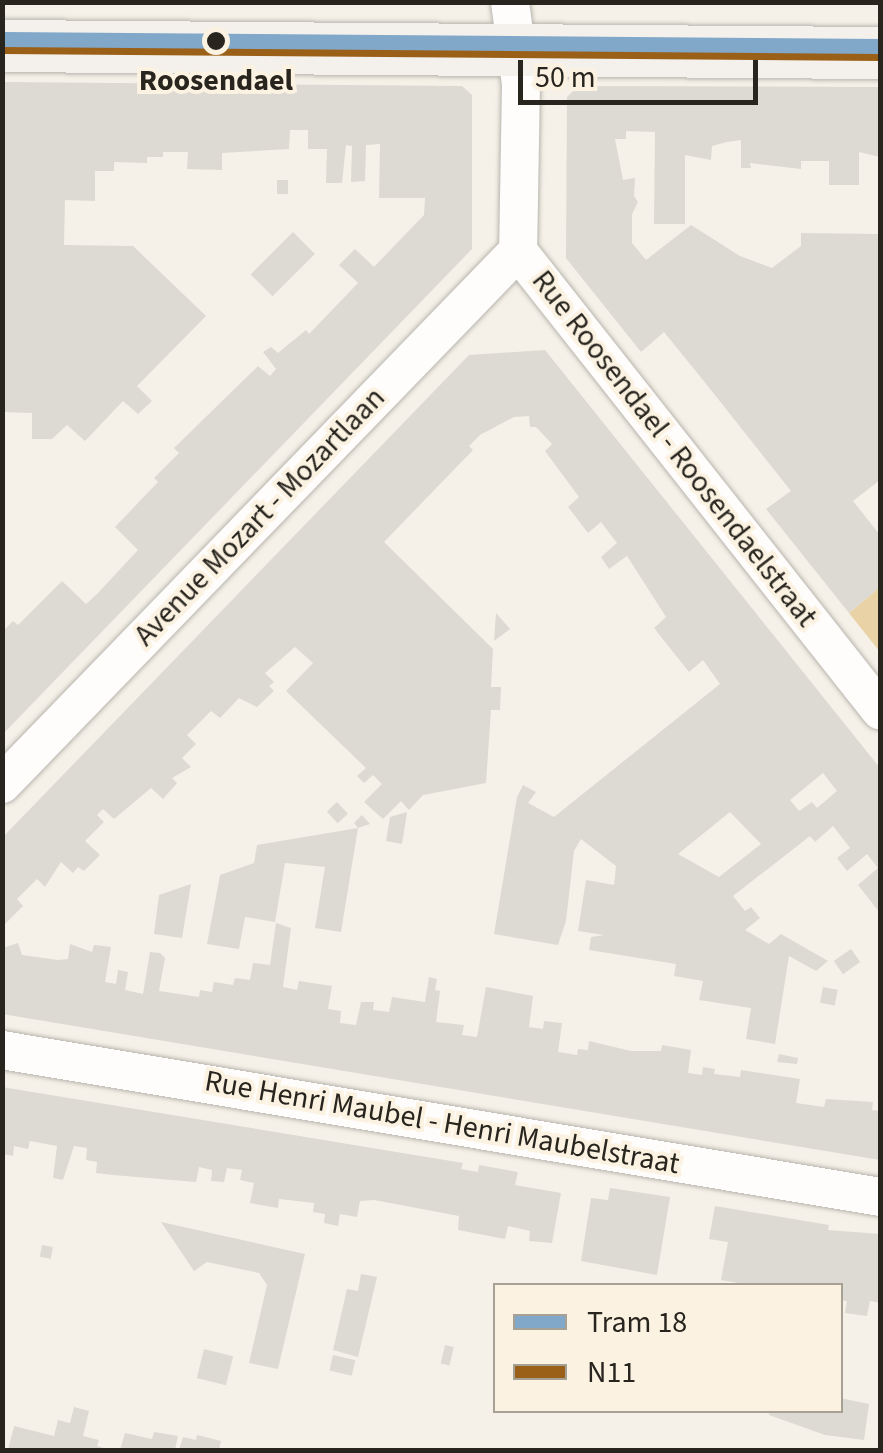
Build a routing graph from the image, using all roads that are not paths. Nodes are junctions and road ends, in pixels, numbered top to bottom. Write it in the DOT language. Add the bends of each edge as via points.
graph roads {
  1 [pos="513,26"];
  2 [pos="2,46"];
  3 [pos="880,53"];
  4 [pos="518,251"];
  5 [pos="880,710"];
  6 [pos="2,784"];
  7 [pos="2,1050"];
  8 [pos="880,1197"];
  1 -- 2 [label="main road"];
  1 -- 3 [label="main road"];
  1 -- 4 [label="street, Rue Roosendael - Roosendaelstraat" via="520,84"];
  4 -- 5 [label="street, Rue Roosendael - Roosendaelstraat"];
  4 -- 6 [label="street, Avenue Mozart - Mozartlaan"];
  7 -- 8 [label="street, Rue Henri Maubel - Henri Maubelstraat"];
}
